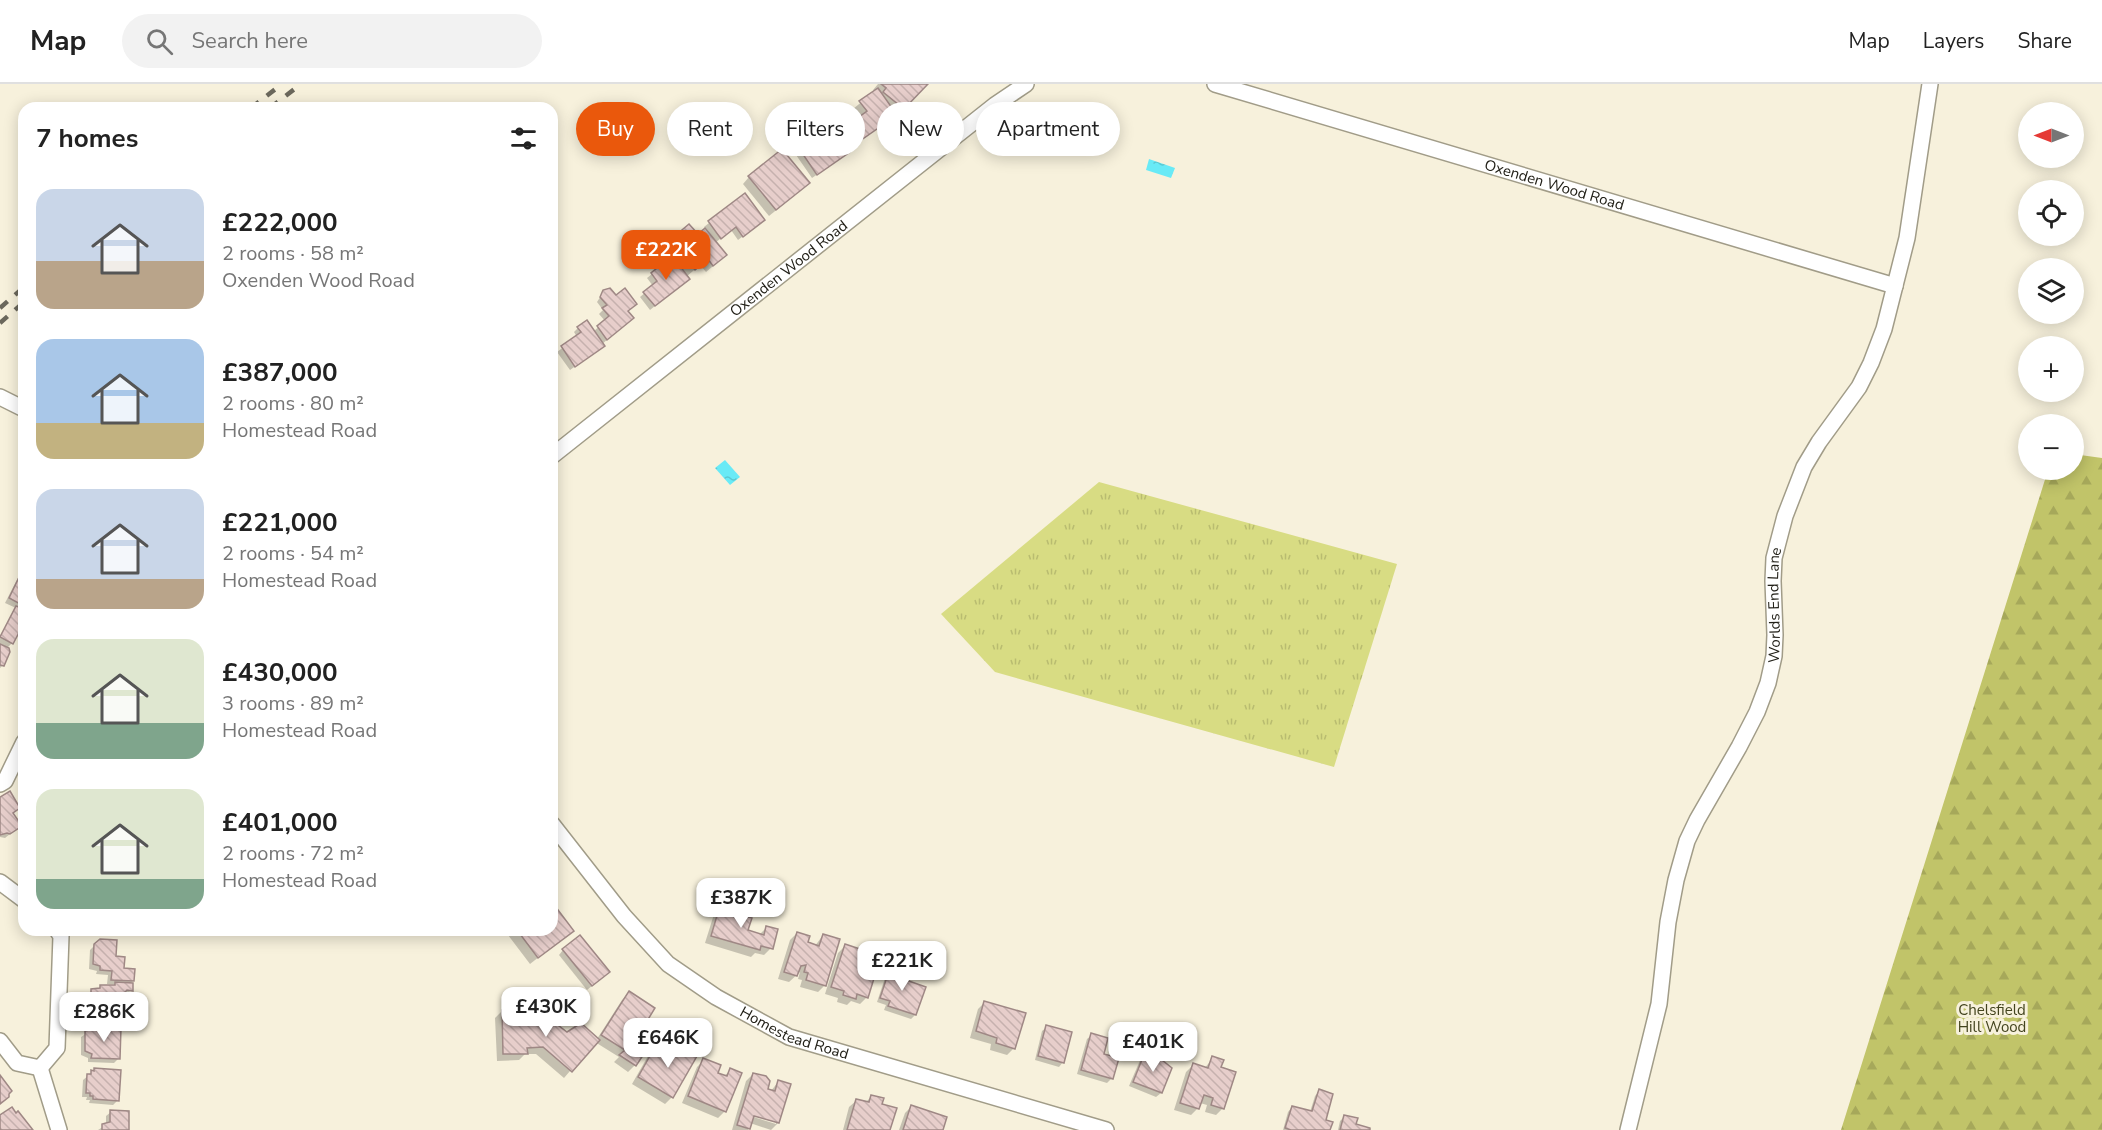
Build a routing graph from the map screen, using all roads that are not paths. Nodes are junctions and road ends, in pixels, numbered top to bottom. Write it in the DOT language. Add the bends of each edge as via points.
graph roads {
  1 [pos="1026,84"];
  2 [pos="1215,84"];
  3 [pos="1930,84"];
  4 [pos="1895,286"];
  5 [pos="0,397"];
  6 [pos="18,406"];
  7 [pos="558,451"];
  8 [pos="18,754"];
  9 [pos="0,784"];
  10 [pos="558,832"];
  11 [pos="0,882"];
  12 [pos="18,896"];
  13 [pos="61,936"];
  14 [pos="0,1041"];
  15 [pos="40,1068"];
  16 [pos="59,1130"];
  17 [pos="1106,1130"];
  18 [pos="1628,1130"];
  1 -- 7 [label="street, Oxenden Wood Road"];
  2 -- 4 [label="street, Oxenden Wood Road"];
  3 -- 4 [label="street, Worlds End Lane" via="1907,238"];
  4 -- 18 [label="street, Worlds End Lane" via="1872,363 1804,467 1785,516 1774,558 1774,656 1768,683 1757,712 1687,841 1668,922 1659,1004"];
  5 -- 6 [label="street"];
  8 -- 9 [label="street"];
  10 -- 17 [label="street, Homestead Road" via="624,916 668,964 716,997 789,1037"];
  11 -- 12 [label="street"];
  13 -- 15 [label="street" via="57,1048"];
  14 -- 15 [label="street" via="17,1063"];
  15 -- 16 [label="street"];
}
